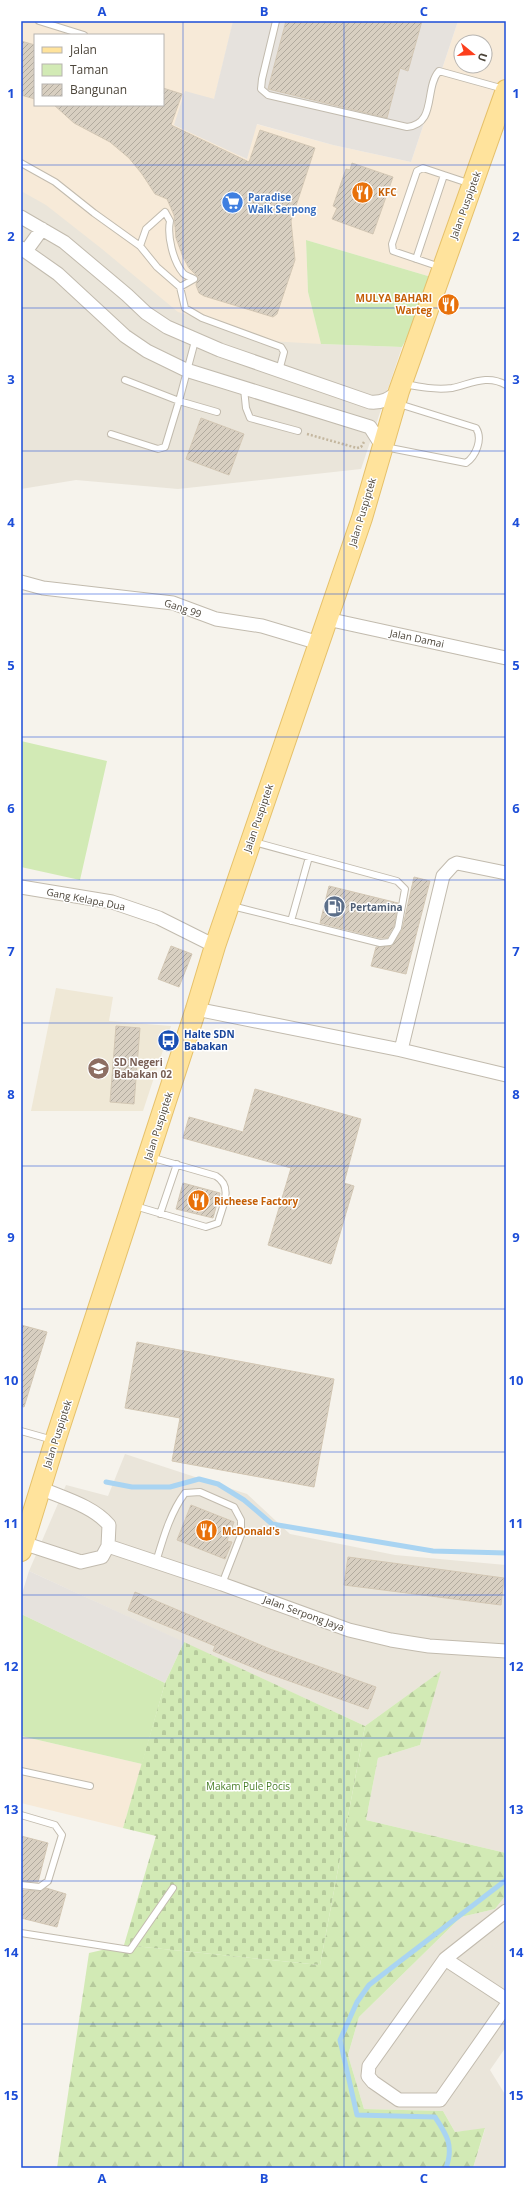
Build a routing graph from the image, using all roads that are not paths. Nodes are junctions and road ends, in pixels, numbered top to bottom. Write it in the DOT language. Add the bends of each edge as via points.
graph roads {
  1 [pos="39,21"];
  2 [pos="276,21"];
  3 [pos="81,34"];
  4 [pos="506,90"];
  5 [pos="21,163"];
  6 [pos="444,175"];
  7 [pos="472,184"];
  8 [pos="21,217"];
  9 [pos="42,229"];
  10 [pos="140,246"];
  11 [pos="24,250"];
  12 [pos="416,259"];
  13 [pos="443,268"];
  14 [pos="180,287"];
  15 [pos="195,340"];
  16 [pos="186,370"];
  17 [pos="279,371"];
  18 [pos="125,380"];
  19 [pos="506,385"];
  20 [pos="244,388"];
  21 [pos="399,392"];
  22 [pos="179,401"];
  23 [pos="217,412"];
  24 [pos="298,431"];
  25 [pos="111,434"];
  26 [pos="382,446"];
  27 [pos="21,582"];
  28 [pos="327,619"];
  29 [pos="319,643"];
  30 [pos="506,658"];
  31 [pos="250,842"];
  32 [pos="310,857"];
  33 [pos="506,873"];
  34 [pos="21,887"];
  35 [pos="229,906"];
  36 [pos="292,921"];
  37 [pos="215,946"];
  38 [pos="196,1009"];
  39 [pos="401,1050"];
  40 [pos="506,1075"];
  41 [pos="148,1156"];
  42 [pos="177,1164"];
  43 [pos="132,1205"];
  44 [pos="160,1214"];
  45 [pos="21,1431"];
  46 [pos="55,1441"];
  47 [pos="40,1488"];
  48 [pos="108,1546"];
  49 [pos="22,1547"];
  50 [pos="156,1562"];
  51 [pos="222,1584"];
  52 [pos="506,1651"];
  53 [pos="21,1771"];
  54 [pos="90,1786"];
  55 [pos="21,1815"];
  56 [pos="21,1885"];
  57 [pos="173,1888"];
  58 [pos="506,1911"];
  59 [pos="21,1933"];
  60 [pos="445,1959"];
  61 [pos="506,1999"];
  62 [pos="506,2006"];
  1 -- 3 [label="lane"];
  2 -- 4 [label="lane" via="262,79 262,89 268,95 407,127 415,126 424,118 439,72"];
  4 -- 7 [label="main road, Jalan Puspiptek"];
  5 -- 10 [label="lane" via="56,182"];
  6 -- 7 [label="lane"];
  6 -- 12 [label="lane"];
  6 -- 12 [label="lane" via="424,168 417,171 392,244 393,251"];
  7 -- 13 [label="main road, Jalan Puspiptek"];
  8 -- 9 [label="street"];
  9 -- 11 [label="street"];
  9 -- 15 [label="street" via="64,242 146,313 167,327"];
  10 -- 14 [label="lane" via="157,267"];
  10 -- 14 [label="lane" via="146,229 165,212 170,221 176,260 184,274 194,279"];
  11 -- 16 [label="street" via="58,274 125,336 147,351"];
  12 -- 13 [label="lane"];
  13 -- 21 [label="main road, Jalan Puspiptek"];
  14 -- 17 [label="lane" via="185,308 196,315 281,347 284,352"];
  15 -- 16 [label="lane"];
  15 -- 17 [label="street"];
  16 -- 20 [label="street"];
  16 -- 22 [label="lane"];
  17 -- 21 [label="street" via="370,402 380,403"];
  18 -- 22 [label="lane"];
  19 -- 21 [label="lane" via="488,379 451,388"];
  20 -- 24 [label="lane" via="250,418"];
  20 -- 26 [label="street" via="369,427"];
  21 -- 26 [label="main road, Jalan Puspiptek"];
  21 -- 26 [label="lane" via="476,428 480,433 478,444 472,458 466,464"];
  22 -- 23 [label="lane"];
  22 -- 25 [label="lane" via="167,444 162,449"];
  26 -- 28 [label="main road, Jalan Puspiptek" via="362,518"];
  27 -- 29 [label="street, Gang 99" via="43,588 173,603 216,619 262,626"];
  28 -- 29 [label="main road, Jalan Puspiptek"];
  28 -- 30 [label="street, Jalan Damai"];
  29 -- 31 [label="main road, Jalan Puspiptek"];
  31 -- 32 [label="lane"];
  31 -- 35 [label="main road, Jalan Puspiptek"];
  32 -- 36 [label="lane"];
  32 -- 36 [label="lane" via="397,881 405,889 398,928 393,939 386,944"];
  33 -- 39 [label="street" via="457,863 443,876"];
  34 -- 37 [label="street, Gang Kelapa Dua" via="112,902 159,918"];
  35 -- 36 [label="lane"];
  35 -- 37 [label="main road, Jalan Puspiptek"];
  37 -- 38 [label="main road, Jalan Puspiptek"];
  38 -- 39 [label="street"];
  38 -- 41 [label="main road, Jalan Puspiptek"];
  39 -- 40 [label="street"];
  41 -- 42 [label="lane"];
  41 -- 43 [label="main road, Jalan Puspiptek"];
  42 -- 44 [label="lane"];
  42 -- 44 [label="lane" via="216,1176 225,1183 227,1191 218,1223 206,1227"];
  43 -- 44 [label="lane"];
  43 -- 46 [label="main road, Jalan Puspiptek"];
  45 -- 46 [label="lane"];
  46 -- 47 [label="main road, Jalan Puspiptek"];
  47 -- 48 [label="street" via="103,1518 109,1526"];
  47 -- 49 [label="main road, Jalan Puspiptek"];
  48 -- 49 [label="street" via="102,1557 82,1562"];
  48 -- 50 [label="street, Jalan Serpong Jaya"];
  50 -- 51 [label="street, Jalan Serpong Jaya"];
  50 -- 51 [label="lane" via="180,1499 185,1493 200,1492 234,1507 241,1520 241,1535"];
  51 -- 52 [label="street, Jalan Serpong Jaya" via="356,1632 429,1646"];
  53 -- 54 [label="lane"];
  55 -- 56 [label="lane" via="55,1825 62,1835 48,1881 40,1887"];
  57 -- 59 [label="lane" via="130,1950"];
  58 -- 60 [label="street"];
  60 -- 61 [label="street"];
  60 -- 62 [label="street" via="369,2066 368,2076 373,2082 399,2100 440,2100"];
}
